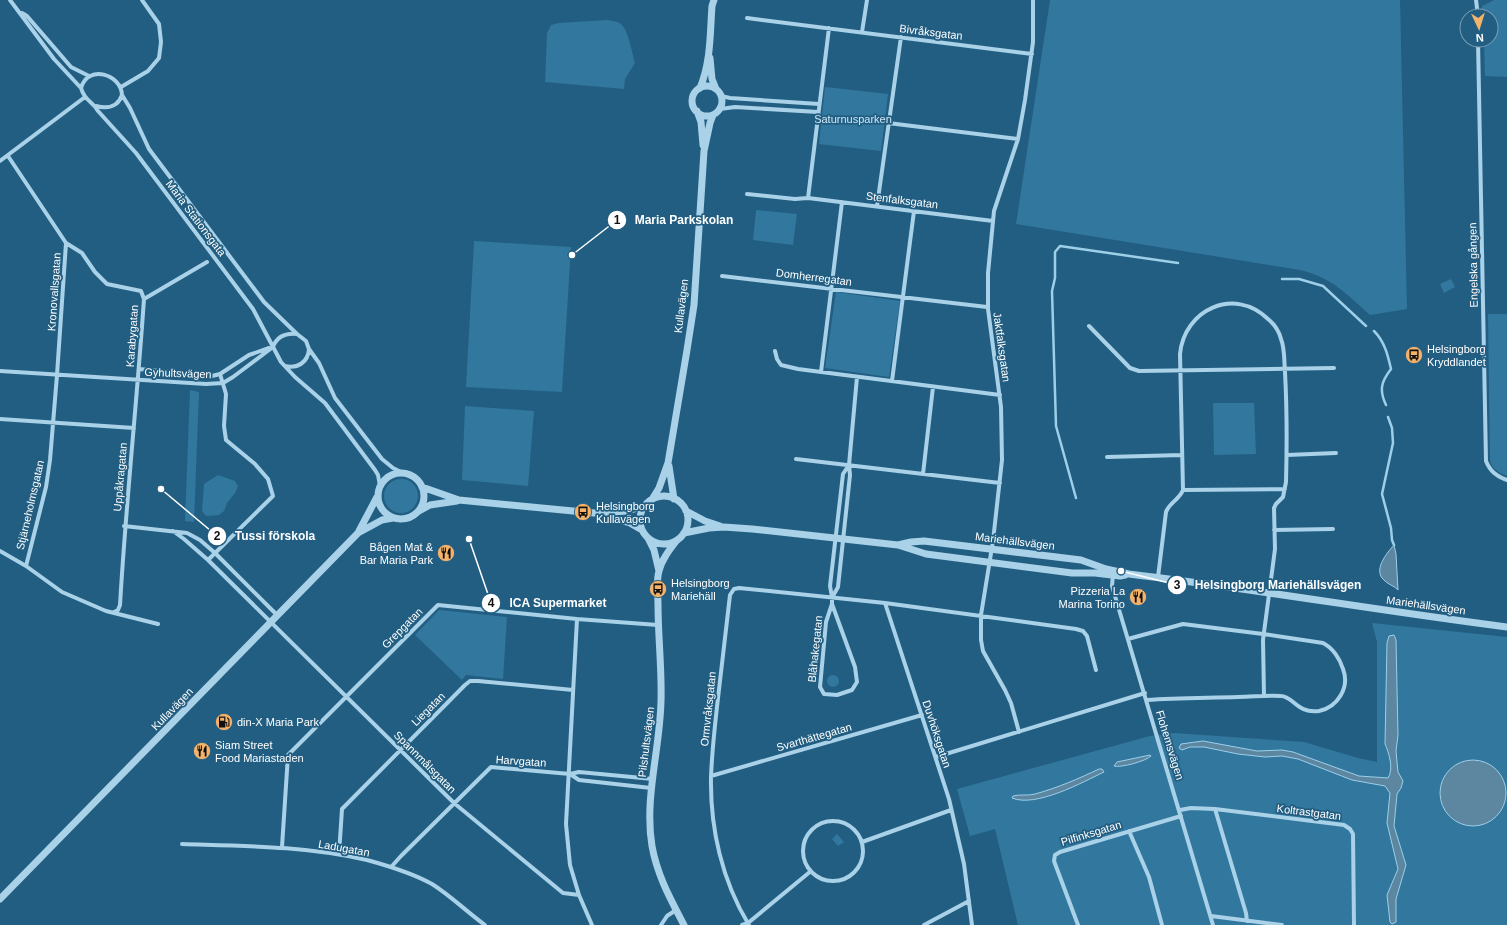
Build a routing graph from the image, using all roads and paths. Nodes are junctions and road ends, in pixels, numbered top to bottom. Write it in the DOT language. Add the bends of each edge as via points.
graph roads {
  1 [pos="10,0"];
  2 [pos="142,0"];
  3 [pos="867,0"];
  4 [pos="1033,0"];
  5 [pos="712,2"];
  6 [pos="20,12"];
  7 [pos="747,18"];
  8 [pos="829,28"];
  9 [pos="862,32"];
  10 [pos="901,37"];
  11 [pos="1478,48"];
  12 [pos="710,50"];
  13 [pos="1032,54"];
  14 [pos="89,76"];
  15 [pos="121,87"];
  16 [pos="81,88"];
  17 [pos="700,88"];
  18 [pos="716,89"];
  19 [pos="122,95"];
  20 [pos="721,96"];
  21 [pos="85,97"];
  22 [pos="819,104"];
  23 [pos="96,106"];
  24 [pos="720,109"];
  25 [pos="697,112"];
  26 [pos="818,112"];
  27 [pos="713,115"];
  28 [pos="888,123"];
  29 [pos="1018,139"];
  30 [pos="704,151"];
  31 [pos="8,156"];
  32 [pos="0,161"];
  33 [pos="747,194"];
  34 [pos="808,198"];
  35 [pos="842,202"];
  36 [pos="876,206"];
  37 [pos="914,211"];
  38 [pos="993,221"];
  39 [pos="66,243"];
  40 [pos="207,262"];
  41 [pos="722,276"];
  42 [pos="832,288"];
  43 [pos="903,297"];
  44 [pos="144,299"];
  45 [pos="988,307"];
  46 [pos="1089,326"];
  47 [pos="296,334"];
  48 [pos="273,347"];
  49 [pos="308,349"];
  50 [pos="775,352"];
  51 [pos="285,366"];
  52 [pos="1284,368"];
  53 [pos="1334,368"];
  54 [pos="139,369"];
  55 [pos="1180,370"];
  56 [pos="0,371"];
  57 [pos="822,372"];
  58 [pos="220,374"];
  59 [pos="57,375"];
  60 [pos="857,377"];
  61 [pos="138,381"];
  62 [pos="892,381"];
  63 [pos="223,383"];
  64 [pos="933,387"];
  65 [pos="1000,395"];
  66 [pos="0,419"];
  67 [pos="53,422"];
  68 [pos="134,428"];
  69 [pos="1336,453"];
  70 [pos="1182,455"];
  71 [pos="1287,455"];
  72 [pos="1107,457"];
  73 [pos="796,458"];
  74 [pos="668,463"];
  75 [pos="849,465"];
  76 [pos="403,473"];
  77 [pos="923,474"];
  78 [pos="1507,480"];
  79 [pos="1000,483"];
  80 [pos="380,486"];
  81 [pos="422,487"];
  82 [pos="1285,489"];
  83 [pos="1183,490"];
  84 [pos="377,497"];
  85 [pos="674,499"];
  86 [pos="459,500"];
  87 [pos="651,500"];
  88 [pos="645,506"];
  89 [pos="686,510"];
  90 [pos="419,511"];
  91 [pos="594,513"];
  92 [pos="393,518"];
  93 [pos="124,526"];
  94 [pos="724,527"];
  95 [pos="1333,529"];
  96 [pos="642,530"];
  97 [pos="1274,530"];
  98 [pos="173,531"];
  99 [pos="358,533"];
  100 [pos="684,533"];
  101 [pos="647,536"];
  102 [pos="835,538"];
  103 [pos="844,539"];
  104 [pos="677,540"];
  105 [pos="898,545"];
  106 [pos="991,550"];
  107 [pos="0,551"];
  108 [pos="215,553"];
  109 [pos="208,560"];
  110 [pos="989,562"];
  111 [pos="26,566"];
  112 [pos="659,571"];
  113 [pos="1113,573"];
  114 [pos="1158,577"];
  115 [pos="1268,592"];
  116 [pos="832,597"];
  117 [pos="885,603"];
  118 [pos="832,604"];
  119 [pos="114,612"];
  120 [pos="981,615"];
  121 [pos="278,616"];
  122 [pos="577,619"];
  123 [pos="271,623"];
  124 [pos="158,624"];
  125 [pos="658,625"];
  126 [pos="1507,627"];
  127 [pos="1263,634"];
  128 [pos="1128,639"];
  129 [pos="1096,670"];
  130 [pos="573,690"];
  131 [pos="1145,693"];
  132 [pos="346,696"];
  133 [pos="1264,696"];
  134 [pos="1147,700"];
  135 [pos="922,715"];
  136 [pos="1019,732"];
  137 [pos="400,750"];
  138 [pos="936,758"];
  139 [pos="570,774"];
  140 [pos="711,776"];
  141 [pos="653,779"];
  142 [pos="651,788"];
  143 [pos="454,803"];
  144 [pos="1215,809"];
  145 [pos="951,810"];
  146 [pos="1180,810"];
  147 [pos="1181,816"];
  148 [pos="1129,831"];
  149 [pos="862,842"];
  150 [pos="182,844"];
  151 [pos="282,847"];
  152 [pos="339,854"];
  153 [pos="392,866"];
  154 [pos="811,871"];
  155 [pos="579,895"];
  156 [pos="0,899"];
  157 [pos="969,901"];
  158 [pos="676,910"];
  159 [pos="1211,916"];
  160 [pos="1247,921"];
  161 [pos="748,924"];
  162 [pos="485,925"];
  163 [pos="592,925"];
  164 [pos="661,925"];
  165 [pos="684,925"];
  166 [pos="742,925"];
  167 [pos="924,925"];
  168 [pos="972,925"];
  169 [pos="1078,925"];
  170 [pos="1162,925"];
  171 [pos="1213,925"];
  172 [pos="1282,925"];
  173 [pos="1354,925"];
  1 -- 6 [label="street, Maria Stationsgata"];
  2 -- 15 [label="street" via="159,24 159,58 148,71"];
  3 -- 9 [label="street"];
  4 -- 13 [label="street, Jaktfalksgatan"];
  5 -- 12 [label="street, Kullavägen"];
  6 -- 14 [label="street, Maria Stationsgata" via="27,16 71,67"];
  6 -- 16 [label="street, Maria Stationsgata" via="54,59"];
  7 -- 8 [label="street, Bivråksgatan"];
  8 -- 9 [label="street, Bivråksgatan"];
  8 -- 22 [label="street"];
  9 -- 10 [label="street, Bivråksgatan"];
  10 -- 13 [label="street, Bivråksgatan"];
  10 -- 28 [label="street"];
  11 -- 78 [label="street, Engelska gången" via="1486,460 1493,473"];
  12 -- 17 [label="street, Kullavägen"];
  12 -- 18 [label="street, Kullavägen" via="712,79"];
  13 -- 29 [label="street, Jaktfalksgatan"];
  14 -- 15 [label="street, Maria Stationsgata" via="109,76"];
  14 -- 16 [label="street"];
  15 -- 19 [label="street, Maria Stationsgata"];
  16 -- 21 [label="street, Maria Stationsgata"];
  17 -- 18 [label="street" via="708,86"];
  17 -- 25 [label="street, Kullavägen" via="695,92 693,100"];
  18 -- 20 [label="street, Kullavägen"];
  19 -- 23 [label="street" via="112,106"];
  19 -- 47 [label="street, Maria Stationsgata" via="149,148 264,302"];
  20 -- 22 [label="street"];
  20 -- 24 [label="street"];
  21 -- 23 [label="street, Maria Stationsgata"];
  21 -- 31 [label="street"];
  22 -- 26 [label="street"];
  23 -- 48 [label="street, Maria Stationsgata" via="136,153 253,309"];
  24 -- 26 [label="street" via="735,107"];
  24 -- 27 [label="street"];
  25 -- 27 [label="street" via="704,116"];
  25 -- 30 [label="street, Kullavägen"];
  26 -- 34 [label="street"];
  27 -- 30 [label="street, Kullavägen"];
  28 -- 29 [label="street"];
  28 -- 36 [label="street"];
  29 -- 38 [label="street, Jaktfalksgatan"];
  30 -- 74 [label="street, Kullavägen" via="694,306"];
  31 -- 32 [label="street"];
  31 -- 39 [label="street, Kronovallsgatan"];
  33 -- 34 [label="street, Stenfalksgatan"];
  34 -- 35 [label="street, Stenfalksgatan"];
  35 -- 36 [label="street, Stenfalksgatan"];
  35 -- 42 [label="street"];
  36 -- 37 [label="street, Stenfalksgatan"];
  37 -- 38 [label="street, Stenfalksgatan"];
  37 -- 43 [label="street"];
  38 -- 45 [label="street, Jaktfalksgatan"];
  39 -- 44 [label="street, Karabygatan" via="82,253 107,284 141,291"];
  39 -- 59 [label="street, Kronovallsgatan"];
  40 -- 44 [label="street"];
  41 -- 42 [label="street, Domherregatan"];
  42 -- 43 [label="street, Domherregatan"];
  42 -- 57 [label="street"];
  43 -- 45 [label="street, Domherregatan"];
  43 -- 62 [label="street"];
  44 -- 54 [label="street, Karabygatan"];
  45 -- 65 [label="street, Jaktfalksgatan"];
  46 -- 55 [label="street" via="1130,368 1139,371"];
  47 -- 48 [label="street" via="282,336"];
  47 -- 49 [label="street, Maria Stationsgata" via="306,340"];
  48 -- 51 [label="street, Maria Stationsgata"];
  48 -- 58 [label="street, Gyhultsvägen" via="249,355"];
  48 -- 63 [label="street, Gyhultsvägen"];
  49 -- 51 [label="street" via="306,360 302,364 291,368"];
  49 -- 76 [label="street, Maria Stationsgata" via="319,363 335,398 382,459"];
  50 -- 57 [label="street" via="781,365"];
  51 -- 80 [label="street, Maria Stationsgata" via="325,403 375,470"];
  52 -- 53 [label="street"];
  52 -- 55 [label="street"];
  52 -- 55 [label="street" via="1282,338 1272,323 1258,311 1235,304 1212,308 1192,322 1182,343"];
  52 -- 71 [label="street"];
  54 -- 58 [label="street, Gyhultsvägen" via="197,376"];
  54 -- 61 [label="street, Karabygatan"];
  55 -- 70 [label="street"];
  56 -- 59 [label="street, Gyhultsvägen"];
  57 -- 60 [label="street"];
  58 -- 63 [label="street"];
  59 -- 61 [label="street, Gyhultsvägen"];
  59 -- 67 [label="street, Stjärneholmsgatan"];
  60 -- 62 [label="street"];
  60 -- 75 [label="street"];
  61 -- 63 [label="street, Gyhultsvägen"];
  61 -- 68 [label="street, Uppåkragatan"];
  62 -- 64 [label="street"];
  63 -- 108 [label="street" via="226,394 226,440 268,478 273,496"];
  64 -- 65 [label="street"];
  64 -- 77 [label="street"];
  65 -- 79 [label="street, Jaktfalksgatan"];
  66 -- 67 [label="street"];
  67 -- 68 [label="street"];
  67 -- 111 [label="street, Stjärneholmsgatan" via="46,487"];
  68 -- 93 [label="street, Uppåkragatan"];
  69 -- 71 [label="street"];
  70 -- 72 [label="street"];
  70 -- 83 [label="street"];
  71 -- 82 [label="street"];
  73 -- 75 [label="street"];
  74 -- 85 [label="street, Kullavägen"];
  74 -- 87 [label="street, Kullavägen" via="659,488"];
  75 -- 77 [label="street"];
  75 -- 102 [label="street" via="843,474"];
  75 -- 103 [label="street"];
  76 -- 80 [label="street" via="389,476"];
  76 -- 81 [label="street, Kullavägen" via="411,475"];
  77 -- 79 [label="street"];
  79 -- 106 [label="street, Jaktfalksgatan"];
  80 -- 84 [label="street, Kullavägen"];
  81 -- 86 [label="street, Kullavägen"];
  81 -- 90 [label="street" via="424,499"];
  82 -- 83 [label="street"];
  82 -- 97 [label="street" via="1283,497 1274,508"];
  83 -- 114 [label="street" via="1181,496 1167,508"];
  84 -- 92 [label="street" via="380,508"];
  84 -- 99 [label="street, Kullavägen"];
  85 -- 87 [label="street" via="664,497"];
  85 -- 89 [label="street"];
  86 -- 90 [label="street, Kullavägen" via="430,505"];
  86 -- 91 [label="street, Kullavägen"];
  87 -- 88 [label="street"];
  88 -- 91 [label="street, Kullavägen" via="627,511"];
  88 -- 96 [label="street" via="641,516"];
  89 -- 94 [label="street, Mariehällsvägen" via="705,521"];
  89 -- 100 [label="street" via="687,524"];
  90 -- 92 [label="street, Kullavägen" via="404,519"];
  91 -- 96 [label="street, Kullavägen" via="630,523"];
  92 -- 99 [label="street, Kullavägen" via="382,520"];
  93 -- 98 [label="street, Uppåkragatan"];
  93 -- 119 [label="street" via="120,605"];
  94 -- 100 [label="street, Mariehällsvägen"];
  94 -- 102 [label="street, Mariehällsvägen"];
  95 -- 97 [label="street"];
  96 -- 101 [label="street"];
  97 -- 115 [label="street" via="1275,549"];
  98 -- 108 [label="street, Uppåkragatan" via="187,533"];
  98 -- 109 [label="street, Uppåkragatan"];
  99 -- 121 [label="street, Kullavägen"];
  100 -- 104 [label="street"];
  101 -- 104 [label="street" via="662,544"];
  101 -- 112 [label="street, Pilshultsvägen" via="654,550"];
  102 -- 103 [label="street, Mariehällsvägen"];
  102 -- 116 [label="street" via="830,586"];
  103 -- 105 [label="street, Mariehällsvägen"];
  103 -- 116 [label="street" via="838,587"];
  104 -- 112 [label="street, Pilshultsvägen"];
  105 -- 106 [label="street, Mariehällsvägen" via="924,541"];
  105 -- 110 [label="street, Mariehällsvägen" via="926,554"];
  106 -- 110 [label="street, Jaktfalksgatan"];
  106 -- 113 [label="street, Mariehällsvägen" via="1081,560"];
  107 -- 111 [label="street"];
  108 -- 109 [label="street"];
  108 -- 121 [label="street, Uppåkragatan"];
  109 -- 123 [label="street, Uppåkragatan"];
  110 -- 113 [label="street, Mariehällsvägen" via="1072,573"];
  110 -- 120 [label="street, Jaktfalksgatan"];
  111 -- 119 [label="street" via="62,592"];
  112 -- 125 [label="street, Pilshultsvägen"];
  113 -- 114 [label="street, Mariehällsvägen"];
  113 -- 128 [label="street, Flohemsvägen" via="1112,586"];
  114 -- 115 [label="street, Mariehällsvägen"];
  115 -- 126 [label="street, Mariehällsvägen" via="1410,615"];
  115 -- 127 [label="street"];
  116 -- 117 [label="street"];
  116 -- 118 [label="street, Blåhakegatan"];
  116 -- 140 [label="street, Ormvråksgatan" via="734,589 730,595"];
  117 -- 120 [label="street"];
  117 -- 135 [label="street, Duvhöksgatan"];
  118 -- 118 [label="street, Blåhakegatan" via="857,675 855,687 837,695 824,694 820,687 826,622"];
  119 -- 124 [label="street"];
  120 -- 129 [label="street" via="1083,631 1087,636"];
  120 -- 136 [label="street, Jaktfalksgatan" via="983,651 1011,703"];
  121 -- 123 [label="street, Kullavägen"];
  122 -- 125 [label="street, Grepgatan"];
  122 -- 130 [label="street"];
  122 -- 132 [label="street, Grepgatan" via="438,605"];
  123 -- 132 [label="street, Spannmålsgatan"];
  123 -- 156 [label="street, Kullavägen"];
  125 -- 141 [label="street, Pilshultsvägen" via="662,674 659,734"];
  127 -- 128 [label="street" via="1183,624"];
  127 -- 133 [label="street"];
  127 -- 133 [label="street" via="1326,645 1336,654 1345,677 1338,700 1319,711 1301,709 1283,696"];
  128 -- 131 [label="street, Flohemsvägen"];
  130 -- 137 [label="street, Liegatan" via="470,681"];
  130 -- 139 [label="street"];
  131 -- 134 [label="street, Flohemsvägen"];
  131 -- 136 [label="street"];
  132 -- 137 [label="street, Spannmålsgatan"];
  132 -- 151 [label="street, Grepgatan" via="288,755"];
  133 -- 134 [label="street"];
  134 -- 146 [label="street, Flohemsvägen"];
  135 -- 138 [label="street, Duvhöksgatan"];
  135 -- 140 [label="street, Svarthättegatan"];
  136 -- 138 [label="street"];
  137 -- 143 [label="street, Spannmålsgatan"];
  137 -- 152 [label="street, Liegatan" via="342,809"];
  138 -- 145 [label="street, Duvhöksgatan"];
  139 -- 141 [label="street, Harvgatan" via="579,772"];
  139 -- 142 [label="street, Harvgatan" via="579,780"];
  139 -- 143 [label="street, Harvgatan" via="491,767"];
  139 -- 155 [label="street" via="566,824 570,865"];
  140 -- 161 [label="street, Ormvråksgatan" via="718,847 729,883"];
  141 -- 142 [label="street, Pilshultsvägen"];
  142 -- 158 [label="street, Pilshultsvägen" via="652,847 661,877"];
  143 -- 153 [label="street, Harvgatan"];
  143 -- 155 [label="street, Spannmålsgatan" via="563,893"];
  144 -- 146 [label="street, Koltrastgatan"];
  144 -- 160 [label="street"];
  144 -- 173 [label="street, Koltrastgatan" via="1344,825 1350,829 1353,834"];
  145 -- 149 [label="street"];
  145 -- 157 [label="street, Duvhöksgatan" via="964,864"];
  146 -- 147 [label="street, Flohemsvägen"];
  147 -- 148 [label="street, Pilfinksgatan"];
  147 -- 159 [label="street, Flohemsvägen"];
  148 -- 169 [label="street, Pilfinksgatan" via="1055,855 1054,861"];
  148 -- 170 [label="street" via="1149,877"];
  149 -- 154 [label="street" via="861,864 851,876 840,881 829,881 819,878"];
  149 -- 154 [label="street" via="856,831 846,823 833,820 821,823 811,831 804,842 804,860"];
  150 -- 151 [label="street, Ladugatan"];
  151 -- 152 [label="street, Ladugatan"];
  152 -- 153 [label="street, Ladugatan"];
  153 -- 162 [label="street, Ladugatan" via="431,884"];
  154 -- 161 [label="street"];
  155 -- 163 [label="street"];
  157 -- 167 [label="street"];
  157 -- 168 [label="street, Duvhöksgatan"];
  158 -- 164 [label="street" via="667,916"];
  158 -- 165 [label="street, Pilshultsvägen"];
  159 -- 160 [label="street"];
  159 -- 171 [label="street, Flohemsvägen"];
  160 -- 172 [label="street"];
  161 -- 166 [label="street"];
}
